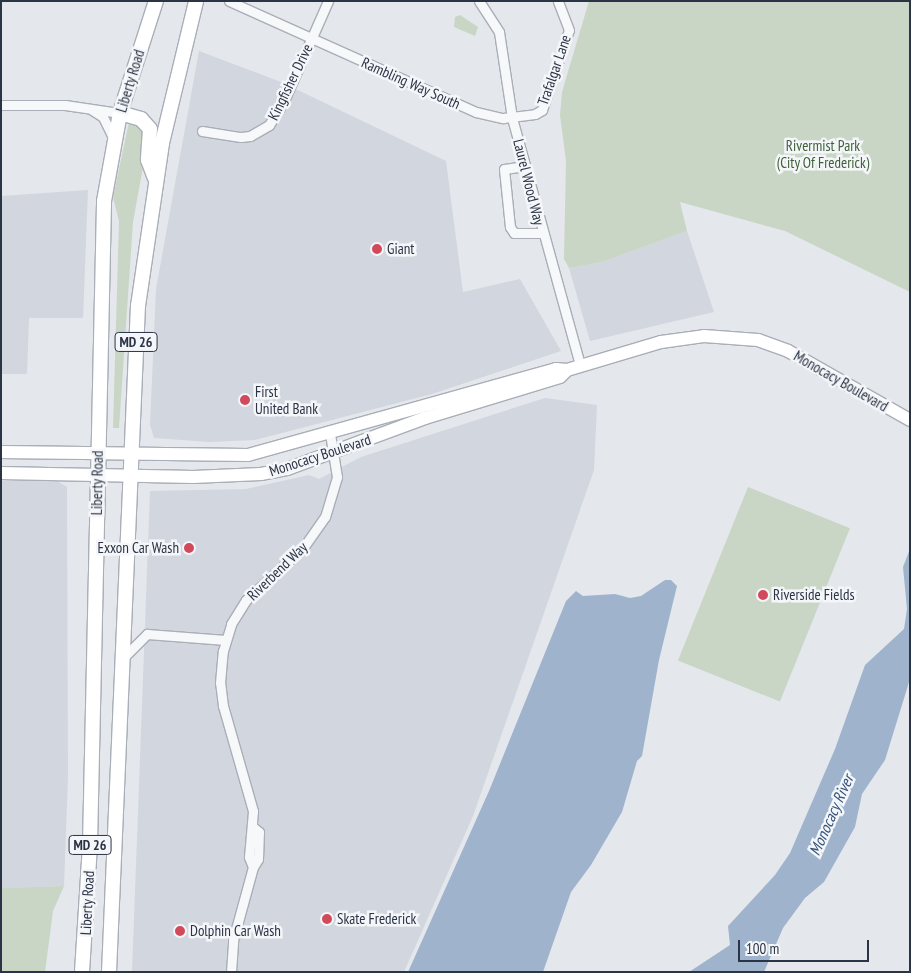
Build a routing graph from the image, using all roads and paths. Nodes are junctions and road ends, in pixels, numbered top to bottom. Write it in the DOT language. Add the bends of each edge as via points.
graph roads {
  1 [pos="156,1"];
  2 [pos="196,1"];
  3 [pos="229,1"];
  4 [pos="328,1"];
  5 [pos="479,1"];
  6 [pos="558,1"];
  7 [pos="312,39"];
  8 [pos="1,105"];
  9 [pos="90,108"];
  10 [pos="120,113"];
  11 [pos="512,118"];
  12 [pos="202,130"];
  13 [pos="114,140"];
  14 [pos="525,166"];
  15 [pos="156,179"];
  16 [pos="542,233"];
  17 [pos="580,365"];
  18 [pos="567,370"];
  19 [pos="910,420"];
  20 [pos="330,434"];
  21 [pos="1,452"];
  22 [pos="334,452"];
  23 [pos="98,453"];
  24 [pos="130,454"];
  25 [pos="1,473"];
  26 [pos="97,474"];
  27 [pos="129,475"];
  28 [pos="226,640"];
  29 [pos="122,659"];
  30 [pos="110,965"];
  31 [pos="82,972"];
  32 [pos="116,972"];
  33 [pos="231,972"];
  1 -- 10 [label="main road, Liberty Road / MD 26"];
  2 -- 15 [label="main road, Liberty Road / MD 26"];
  3 -- 7 [label="street, Rambling Way South"];
  4 -- 7 [label="street, Kingfisher Drive"];
  5 -- 11 [label="street, Laurel Wood Way" via="499,32"];
  6 -- 11 [label="street, Trafalgar Lane" via="569,30 542,110"];
  7 -- 11 [label="street, Rambling Way South" via="476,112"];
  7 -- 12 [label="street, Kingfisher Drive" via="269,125 255,134 241,137"];
  8 -- 9 [label="street"];
  9 -- 10 [label="street"];
  9 -- 13 [label="street" via="103,118"];
  10 -- 13 [label="main road, Liberty Road / MD 26"];
  10 -- 15 [label="main road" via="141,119 150,129 148,160"];
  11 -- 14 [label="street, Laurel Wood Way"];
  13 -- 23 [label="main road, Liberty Road / MD 26" via="101,238"];
  14 -- 16 [label="street, Laurel Wood Way"];
  14 -- 16 [label="street" via="504,169 510,227 514,233"];
  15 -- 24 [label="main road, Liberty Road / MD 26" via="138,306"];
  16 -- 17 [label="street, Laurel Wood Way"];
  17 -- 18 [label="main road, Monocacy Boulevard"];
  17 -- 19 [label="main road, Monocacy Boulevard" via="681,338 727,336 758,340 788,351"];
  18 -- 20 [label="main road, Monocacy Boulevard" via="556,369"];
  18 -- 22 [label="main road, Monocacy Boulevard" via="560,377 433,416"];
  20 -- 22 [label="street, Riverbend Way"];
  20 -- 24 [label="main road, Monocacy Boulevard" via="248,455"];
  21 -- 23 [label="main road, Monocacy Boulevard"];
  22 -- 27 [label="main road, Monocacy Boulevard" via="287,469 247,476"];
  22 -- 28 [label="street, Riverbend Way" via="335,489 320,525 303,548 246,600"];
  23 -- 24 [label="main road, Monocacy Boulevard"];
  23 -- 26 [label="main road, Liberty Road / MD 26"];
  24 -- 27 [label="main road, Liberty Road / MD 26"];
  25 -- 26 [label="main road, Monocacy Boulevard"];
  26 -- 27 [label="main road, Monocacy Boulevard"];
  26 -- 31 [label="main road, Liberty Road / MD 26" via="90,845"];
  27 -- 29 [label="main road, Liberty Road / MD 26"];
  28 -- 29 [label="street" via="147,634"];
  28 -- 33 [label="street, Riverbend Way" via="220,683 253,811 249,857 253,867 233,940"];
  29 -- 30 [label="main road, Liberty Road / MD 26"];
  30 -- 32 [label="main road"];
}
